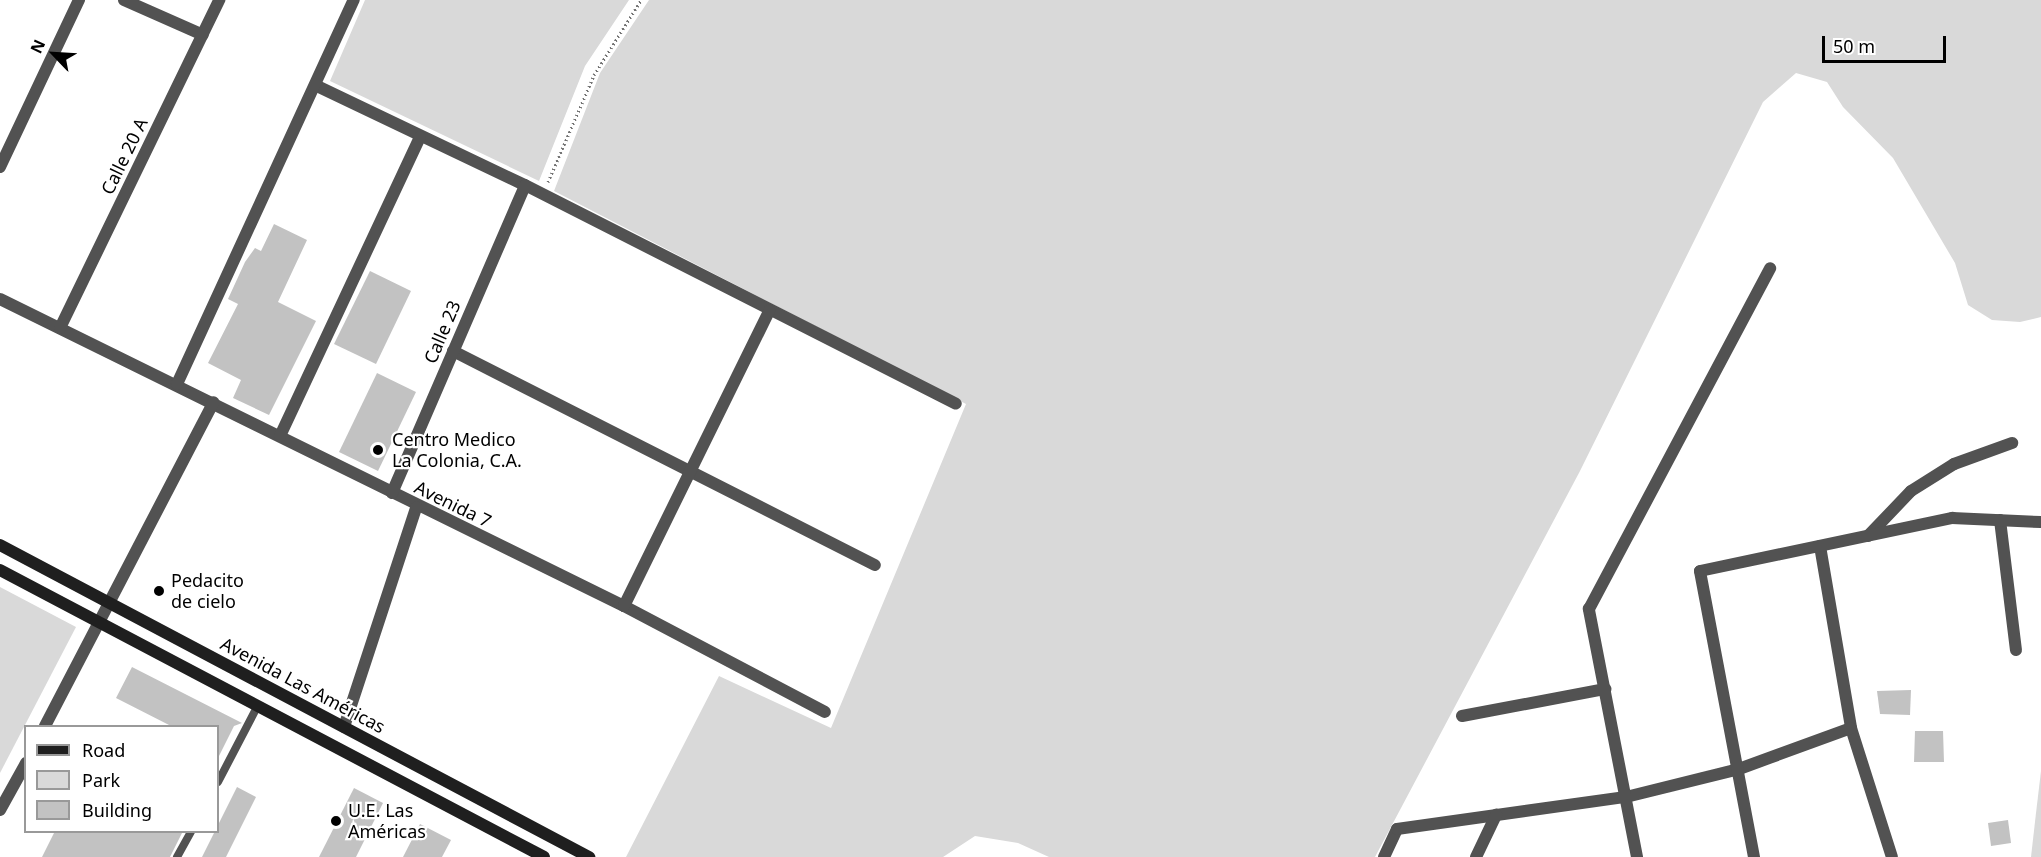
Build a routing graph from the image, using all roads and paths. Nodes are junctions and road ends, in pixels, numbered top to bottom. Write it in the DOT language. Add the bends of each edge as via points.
graph roads {
  1 [pos="79,0"];
  2 [pos="124,0"];
  3 [pos="219,0"];
  4 [pos="354,0"];
  5 [pos="641,0"];
  6 [pos="203,35"];
  7 [pos="317,86"];
  8 [pos="420,137"];
  9 [pos="0,167"];
  10 [pos="525,185"];
  11 [pos="542,194"];
  12 [pos="1770,268"];
  13 [pos="0,299"];
  14 [pos="769,311"];
  15 [pos="60,328"];
  16 [pos="453,351"];
  17 [pos="177,384"];
  18 [pos="214,402"];
  19 [pos="956,404"];
  20 [pos="280,436"];
  21 [pos="2012,443"];
  22 [pos="691,469"];
  23 [pos="392,493"];
  24 [pos="416,508"];
  25 [pos="2000,520"];
  26 [pos="2041,522"];
  27 [pos="1868,536"];
  28 [pos="0,545"];
  29 [pos="1820,546"];
  30 [pos="875,565"];
  31 [pos="0,570"];
  32 [pos="111,604"];
  33 [pos="624,606"];
  34 [pos="100,624"];
  35 [pos="2016,650"];
  36 [pos="1605,689"];
  37 [pos="257,707"];
  38 [pos="825,712"];
  39 [pos="1462,716"];
  40 [pos="46,725"];
  41 [pos="344,727"];
  42 [pos="1851,728"];
  43 [pos="24,767"];
  44 [pos="1739,769"];
  45 [pos="219,780"];
  46 [pos="1626,797"];
  47 [pos="0,810"];
  48 [pos="1496,815"];
  49 [pos="190,833"];
  50 [pos="177,857"];
  51 [pos="544,857"];
  52 [pos="589,857"];
  53 [pos="1384,857"];
  54 [pos="1476,857"];
  55 [pos="1637,857"];
  56 [pos="1754,857"];
  57 [pos="1892,857"];
  1 -- 9 [label="street"];
  2 -- 6 [label="street"];
  3 -- 6 [label="street, Calle 20 A"];
  4 -- 7 [label="street"];
  5 -- 11 [label="path" via="594,75"];
  6 -- 15 [label="street, Calle 20 A"];
  7 -- 8 [label="street"];
  7 -- 17 [label="street"];
  8 -- 10 [label="street"];
  8 -- 20 [label="street"];
  10 -- 11 [label="street"];
  10 -- 16 [label="street, Calle 23"];
  11 -- 14 [label="street"];
  12 -- 36 [label="street" via="1589,609"];
  13 -- 15 [label="street, Avenida 7"];
  14 -- 19 [label="street"];
  14 -- 22 [label="street"];
  15 -- 17 [label="street, Avenida 7"];
  16 -- 22 [label="street"];
  16 -- 23 [label="street, Calle 23"];
  17 -- 18 [label="street, Avenida 7"];
  18 -- 20 [label="street, Avenida 7"];
  18 -- 32 [label="street"];
  20 -- 23 [label="street, Avenida 7"];
  21 -- 27 [label="street" via="1954,464 1911,491"];
  22 -- 30 [label="street"];
  22 -- 33 [label="street"];
  23 -- 24 [label="street, Avenida 7"];
  24 -- 33 [label="street, Avenida 7"];
  24 -- 41 [label="street"];
  25 -- 26 [label="street"];
  25 -- 27 [label="street" via="1952,518"];
  25 -- 35 [label="street"];
  27 -- 29 [label="street"];
  28 -- 32 [label="main road, Avenida Las Américas"];
  29 -- 42 [label="street"];
  29 -- 44 [label="street" via="1701,571"];
  31 -- 34 [label="main road"];
  32 -- 34 [label="street"];
  32 -- 41 [label="main road, Avenida Las Américas"];
  33 -- 38 [label="street, Avenida 7"];
  34 -- 37 [label="main road"];
  34 -- 40 [label="street"];
  36 -- 39 [label="street"];
  36 -- 46 [label="street"];
  37 -- 45 [label="lane"];
  37 -- 51 [label="main road"];
  41 -- 52 [label="main road, Avenida Las Américas"];
  42 -- 44 [label="street"];
  42 -- 57 [label="street"];
  43 -- 47 [label="street"];
  44 -- 46 [label="street"];
  44 -- 56 [label="street"];
  46 -- 48 [label="street"];
  46 -- 55 [label="street"];
  48 -- 53 [label="street" via="1397,829"];
  48 -- 54 [label="street"];
  49 -- 50 [label="lane"];
}
